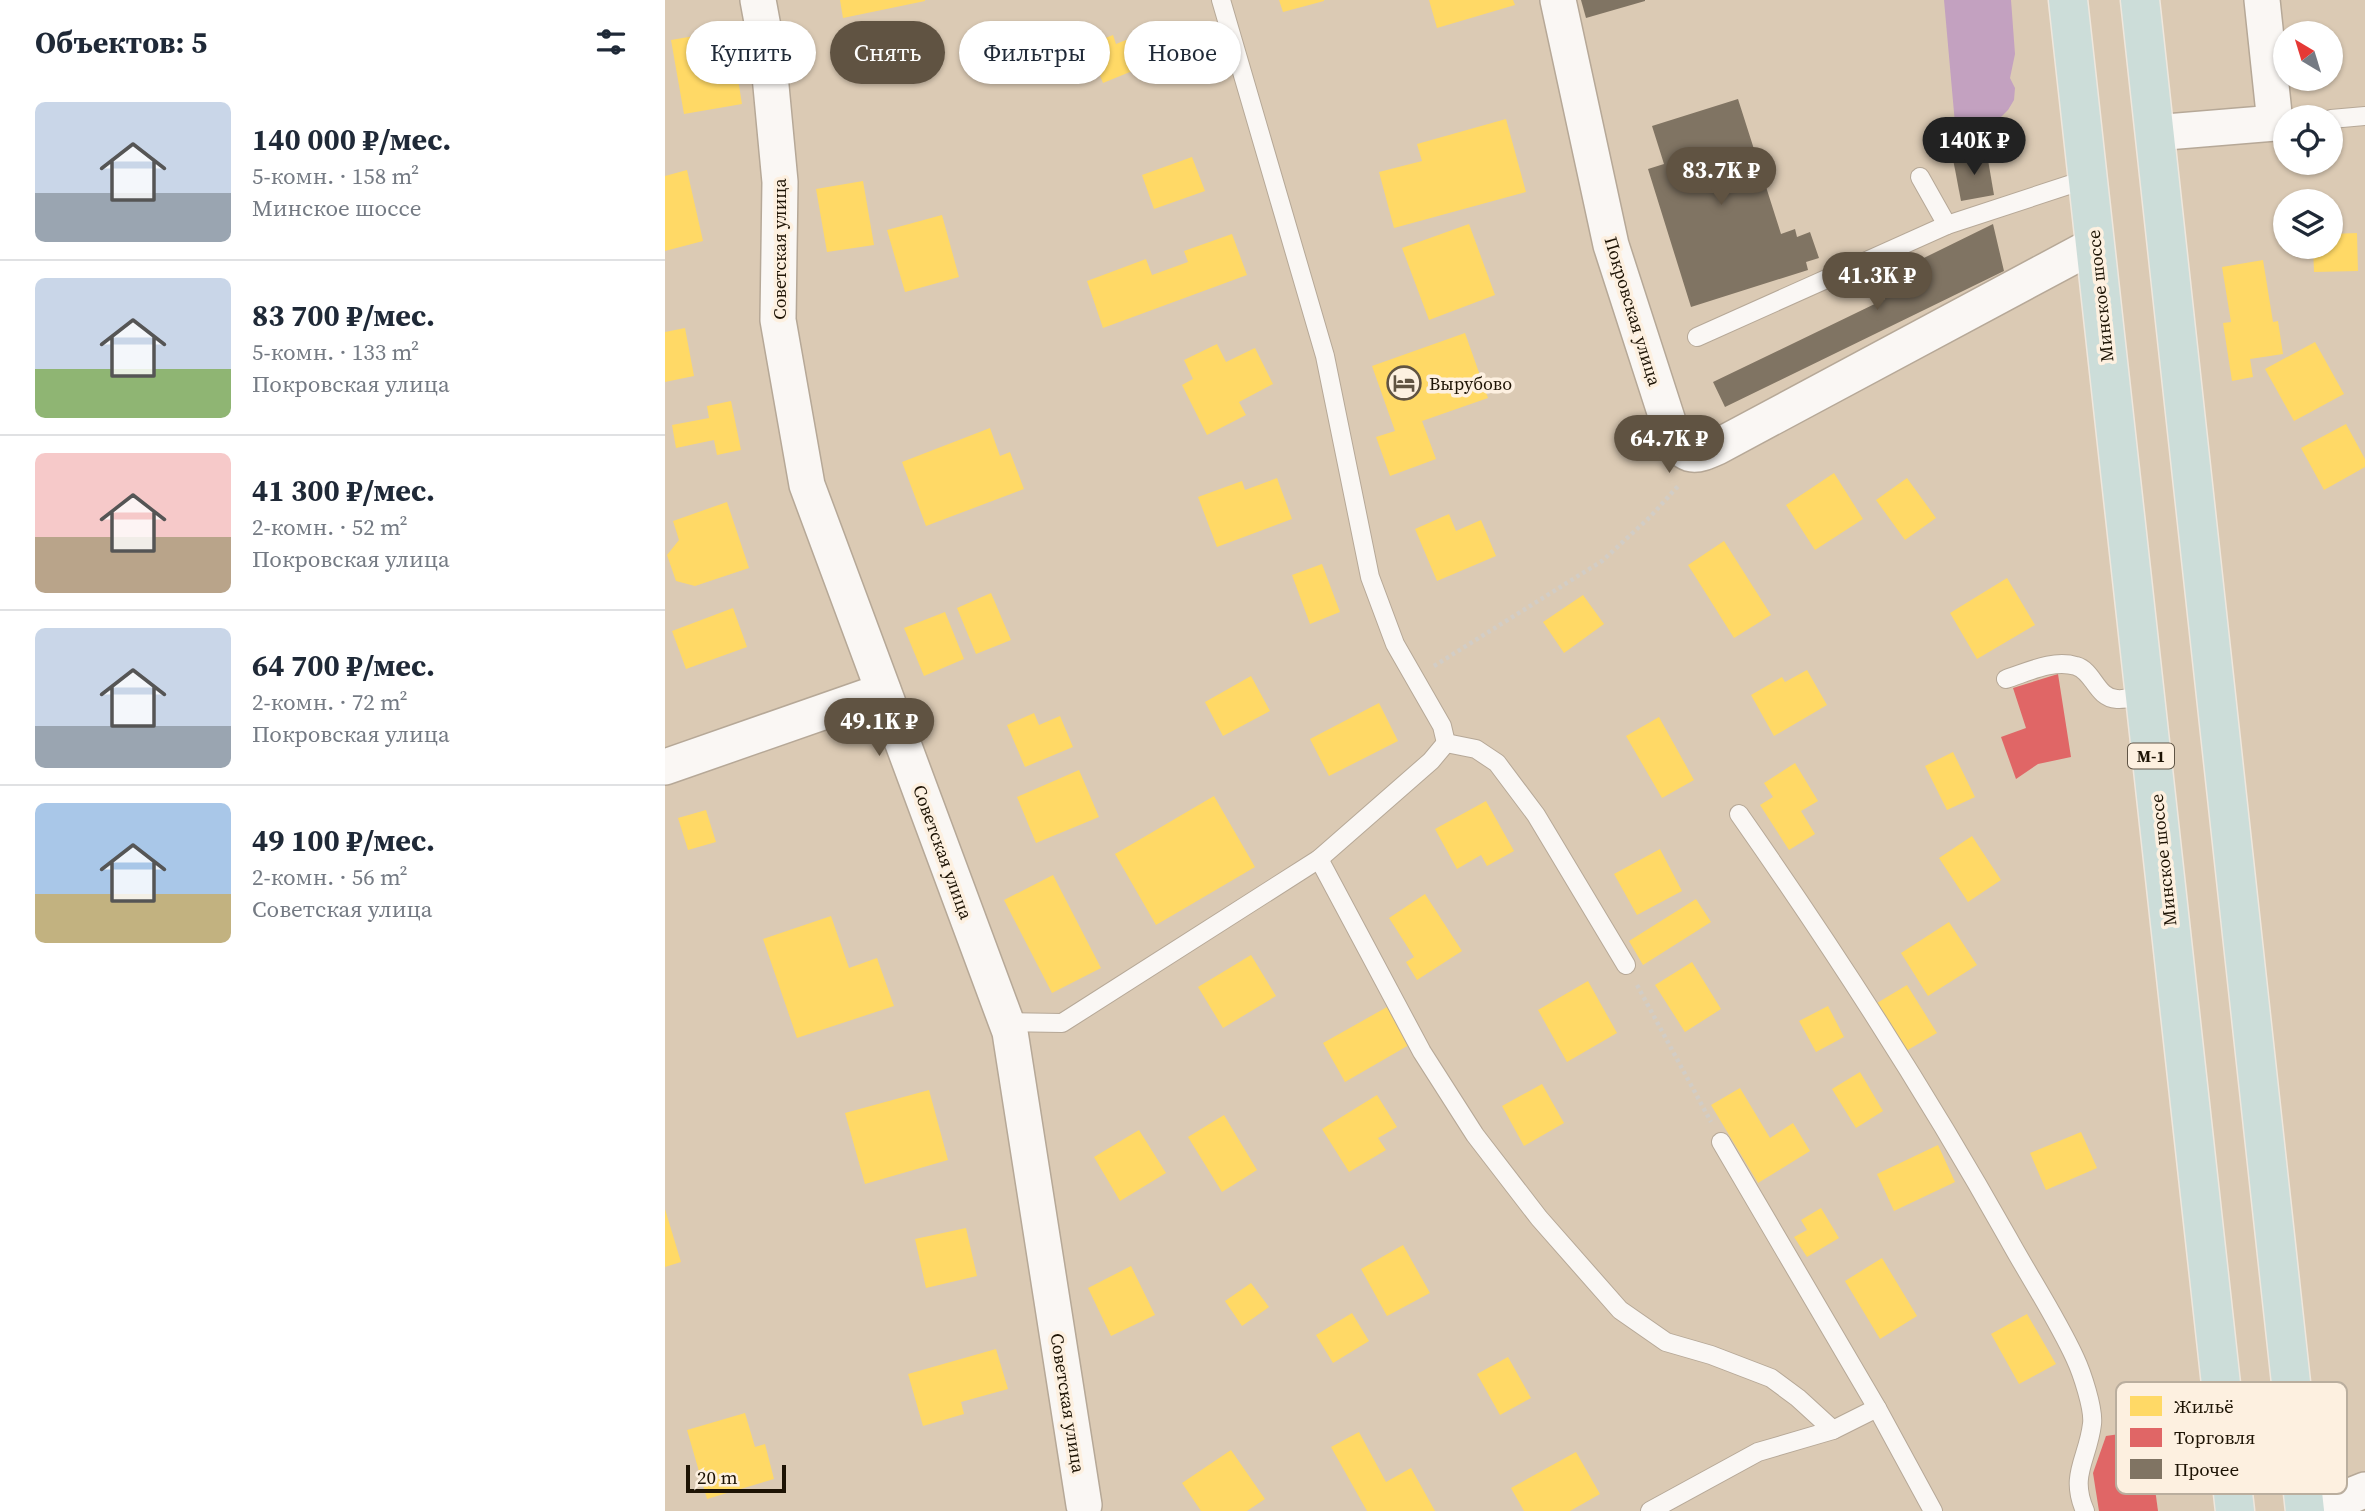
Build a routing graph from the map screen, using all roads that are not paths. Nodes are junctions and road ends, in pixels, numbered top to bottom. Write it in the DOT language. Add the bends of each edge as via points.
graph roads {
  1 [pos="758,0"];
  2 [pos="1221,0"];
  3 [pos="1558,0"];
  4 [pos="2068,0"];
  5 [pos="2140,0"];
  6 [pos="2262,0"];
  7 [pos="2277,105"];
  8 [pos="2365,116"];
  9 [pos="2343,117"];
  10 [pos="2273,124"];
  11 [pos="2154,134"];
  12 [pos="1920,177"];
  13 [pos="2087,179"];
  14 [pos="1947,225"];
  15 [pos="2094,245"];
  16 [pos="1697,337"];
  17 [pos="2006,678"];
  18 [pos="883,691"];
  19 [pos="2144,695"];
  20 [pos="1445,743"];
  21 [pos="665,767"];
  22 [pos="1739,814"];
  23 [pos="1319,859"];
  24 [pos="1626,964"];
  25 [pos="1006,1022"];
  26 [pos="1721,1142"];
  27 [pos="2221,1382"];
  28 [pos="2290,1382"];
  29 [pos="1877,1408"];
  30 [pos="1833,1430"];
  31 [pos="2365,1490"];
  32 [pos="2304,1506"];
  33 [pos="1089,1509"];
  34 [pos="1650,1511"];
  35 [pos="1933,1511"];
  36 [pos="2085,1511"];
  1 -- 18 [label="street, Советская улица" via="780,182 778,320 807,485"];
  2 -- 20 [label="lane" via="1325,356 1370,577 1395,644 1442,726"];
  3 -- 15 [label="street, Покровская улица" via="1611,246 1673,438 1691,455 1717,447"];
  4 -- 13 [label="highway, Минское шоссе / М-1"];
  5 -- 11 [label="highway"];
  6 -- 7 [label="street"];
  8 -- 9 [label="lane"];
  10 -- 11 [label="street"];
  11 -- 28 [label="highway"];
  12 -- 14 [label="lane"];
  13 -- 14 [label="lane"];
  13 -- 15 [label="highway, Минское шоссе / М-1"];
  14 -- 16 [label="lane"];
  15 -- 19 [label="highway, Минское шоссе / М-1"];
  17 -- 19 [label="lane" via="2053,664 2078,666 2101,693 2116,699"];
  18 -- 21 [label="street"];
  18 -- 25 [label="street, Советская улица"];
  19 -- 27 [label="highway, Минское шоссе / М-1"];
  20 -- 23 [label="lane" via="1431,761"];
  20 -- 24 [label="lane" via="1476,749 1497,763 1536,816"];
  22 -- 36 [label="lane" via="1807,911 1967,1164 2076,1360 2093,1421 2077,1477"];
  23 -- 25 [label="lane" via="1062,1023"];
  23 -- 30 [label="lane" via="1422,1052 1475,1135 1620,1310 1666,1342 1771,1378"];
  25 -- 33 [label="street, Советская улица"];
  26 -- 29 [label="lane"];
  29 -- 30 [label="lane"];
  29 -- 35 [label="lane"];
  30 -- 34 [label="lane" via="1758,1452"];
  31 -- 32 [label="street"];
}
